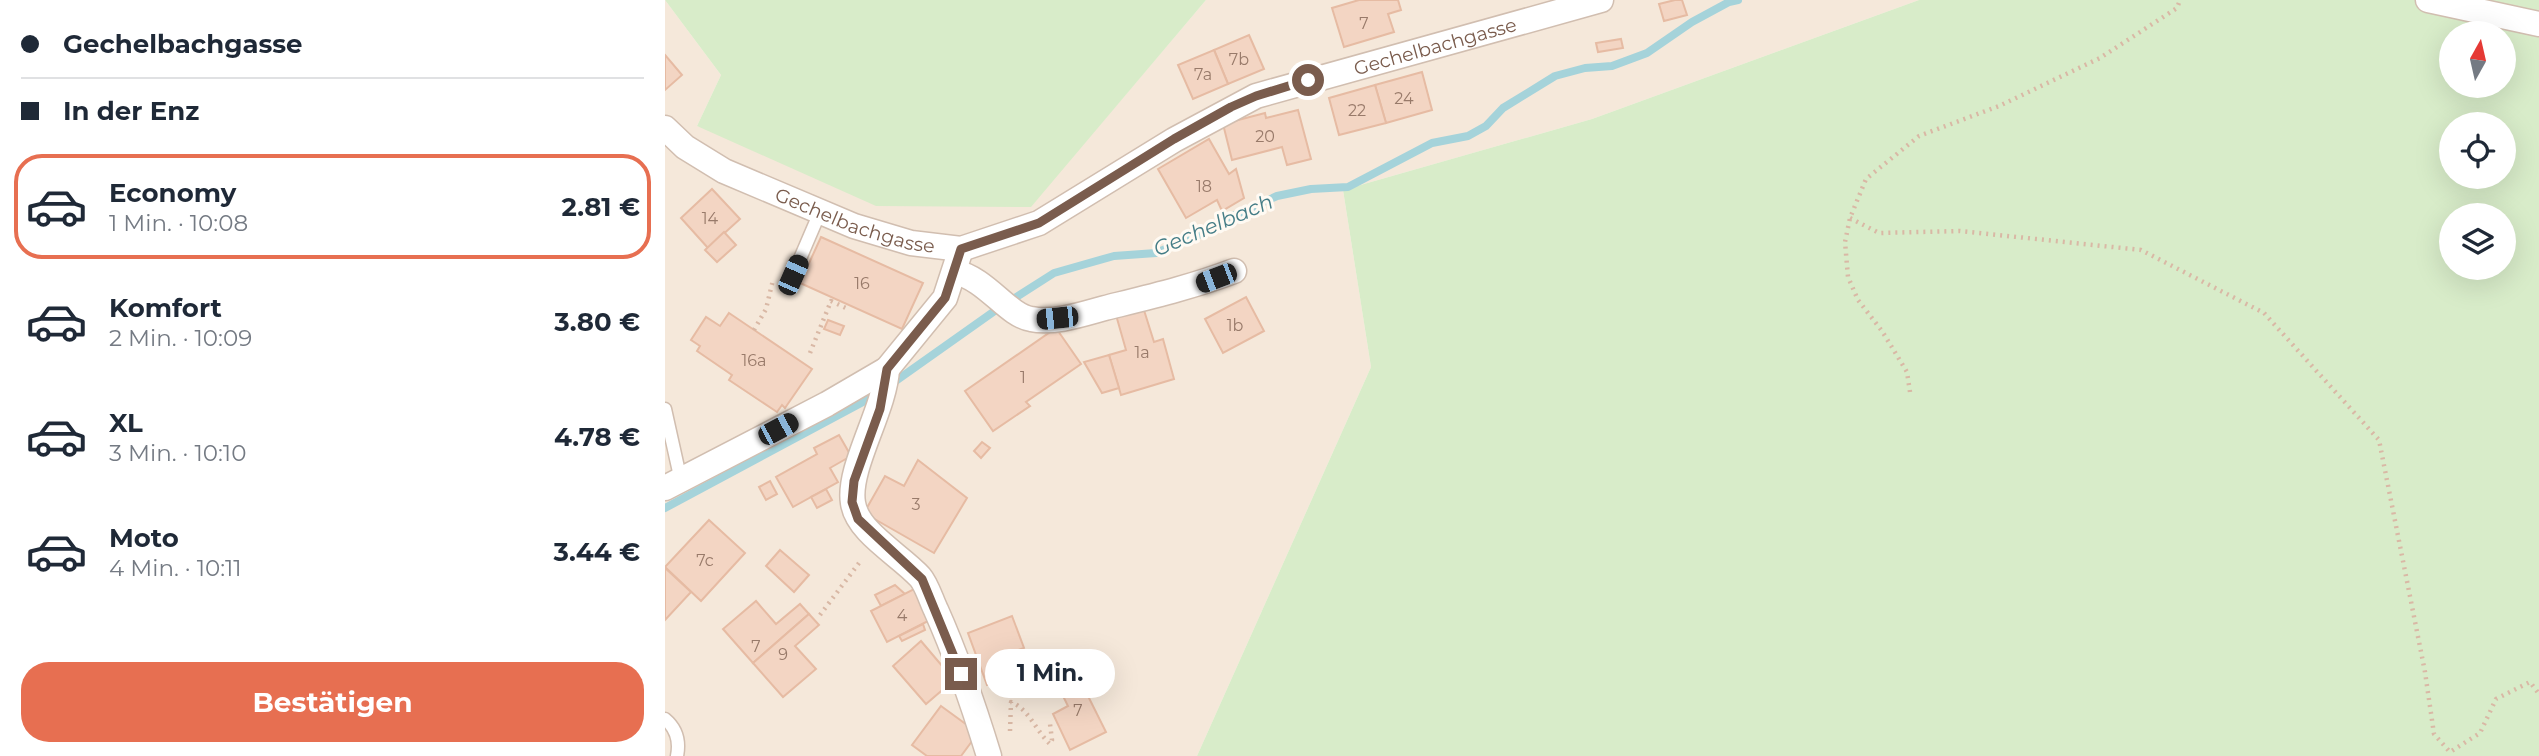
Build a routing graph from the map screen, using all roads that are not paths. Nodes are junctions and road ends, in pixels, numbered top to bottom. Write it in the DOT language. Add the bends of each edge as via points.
graph roads {
  1 [pos="1601,0"];
  2 [pos="2428,0"];
  3 [pos="1539,8"];
  4 [pos="2539,24"];
  5 [pos="665,128"];
  6 [pos="820,212"];
  7 [pos="958,261"];
  8 [pos="1234,271"];
  9 [pos="793,275"];
  10 [pos="887,373"];
  11 [pos="665,409"];
  12 [pos="670,455"];
  13 [pos="673,484"];
  14 [pos="665,719"];
  15 [pos="999,749"];
  16 [pos="677,756"];
  1 -- 3 [label="street, Gechelbachgasse"];
  2 -- 4 [label="street"];
  3 -- 7 [label="street, Gechelbachgasse" via="1256,96 1174,139 1039,223"];
  5 -- 6 [label="street, Gechelbachgasse" via="685,147 724,171"];
  6 -- 7 [label="street, Gechelbachgasse"];
  6 -- 9 [label="lane"];
  7 -- 8 [label="street" via="1031,320 1071,316 1198,285"];
  7 -- 10 [label="street" via="945,298"];
  10 -- 13 [label="street"];
  10 -- 15 [label="street" via="880,409 854,481 852,502 858,519 922,579 971,698"];
  11 -- 12 [label="lane"];
  12 -- 13 [label="lane"];
  14 -- 16 [label="lane" via="676,733"];
}
